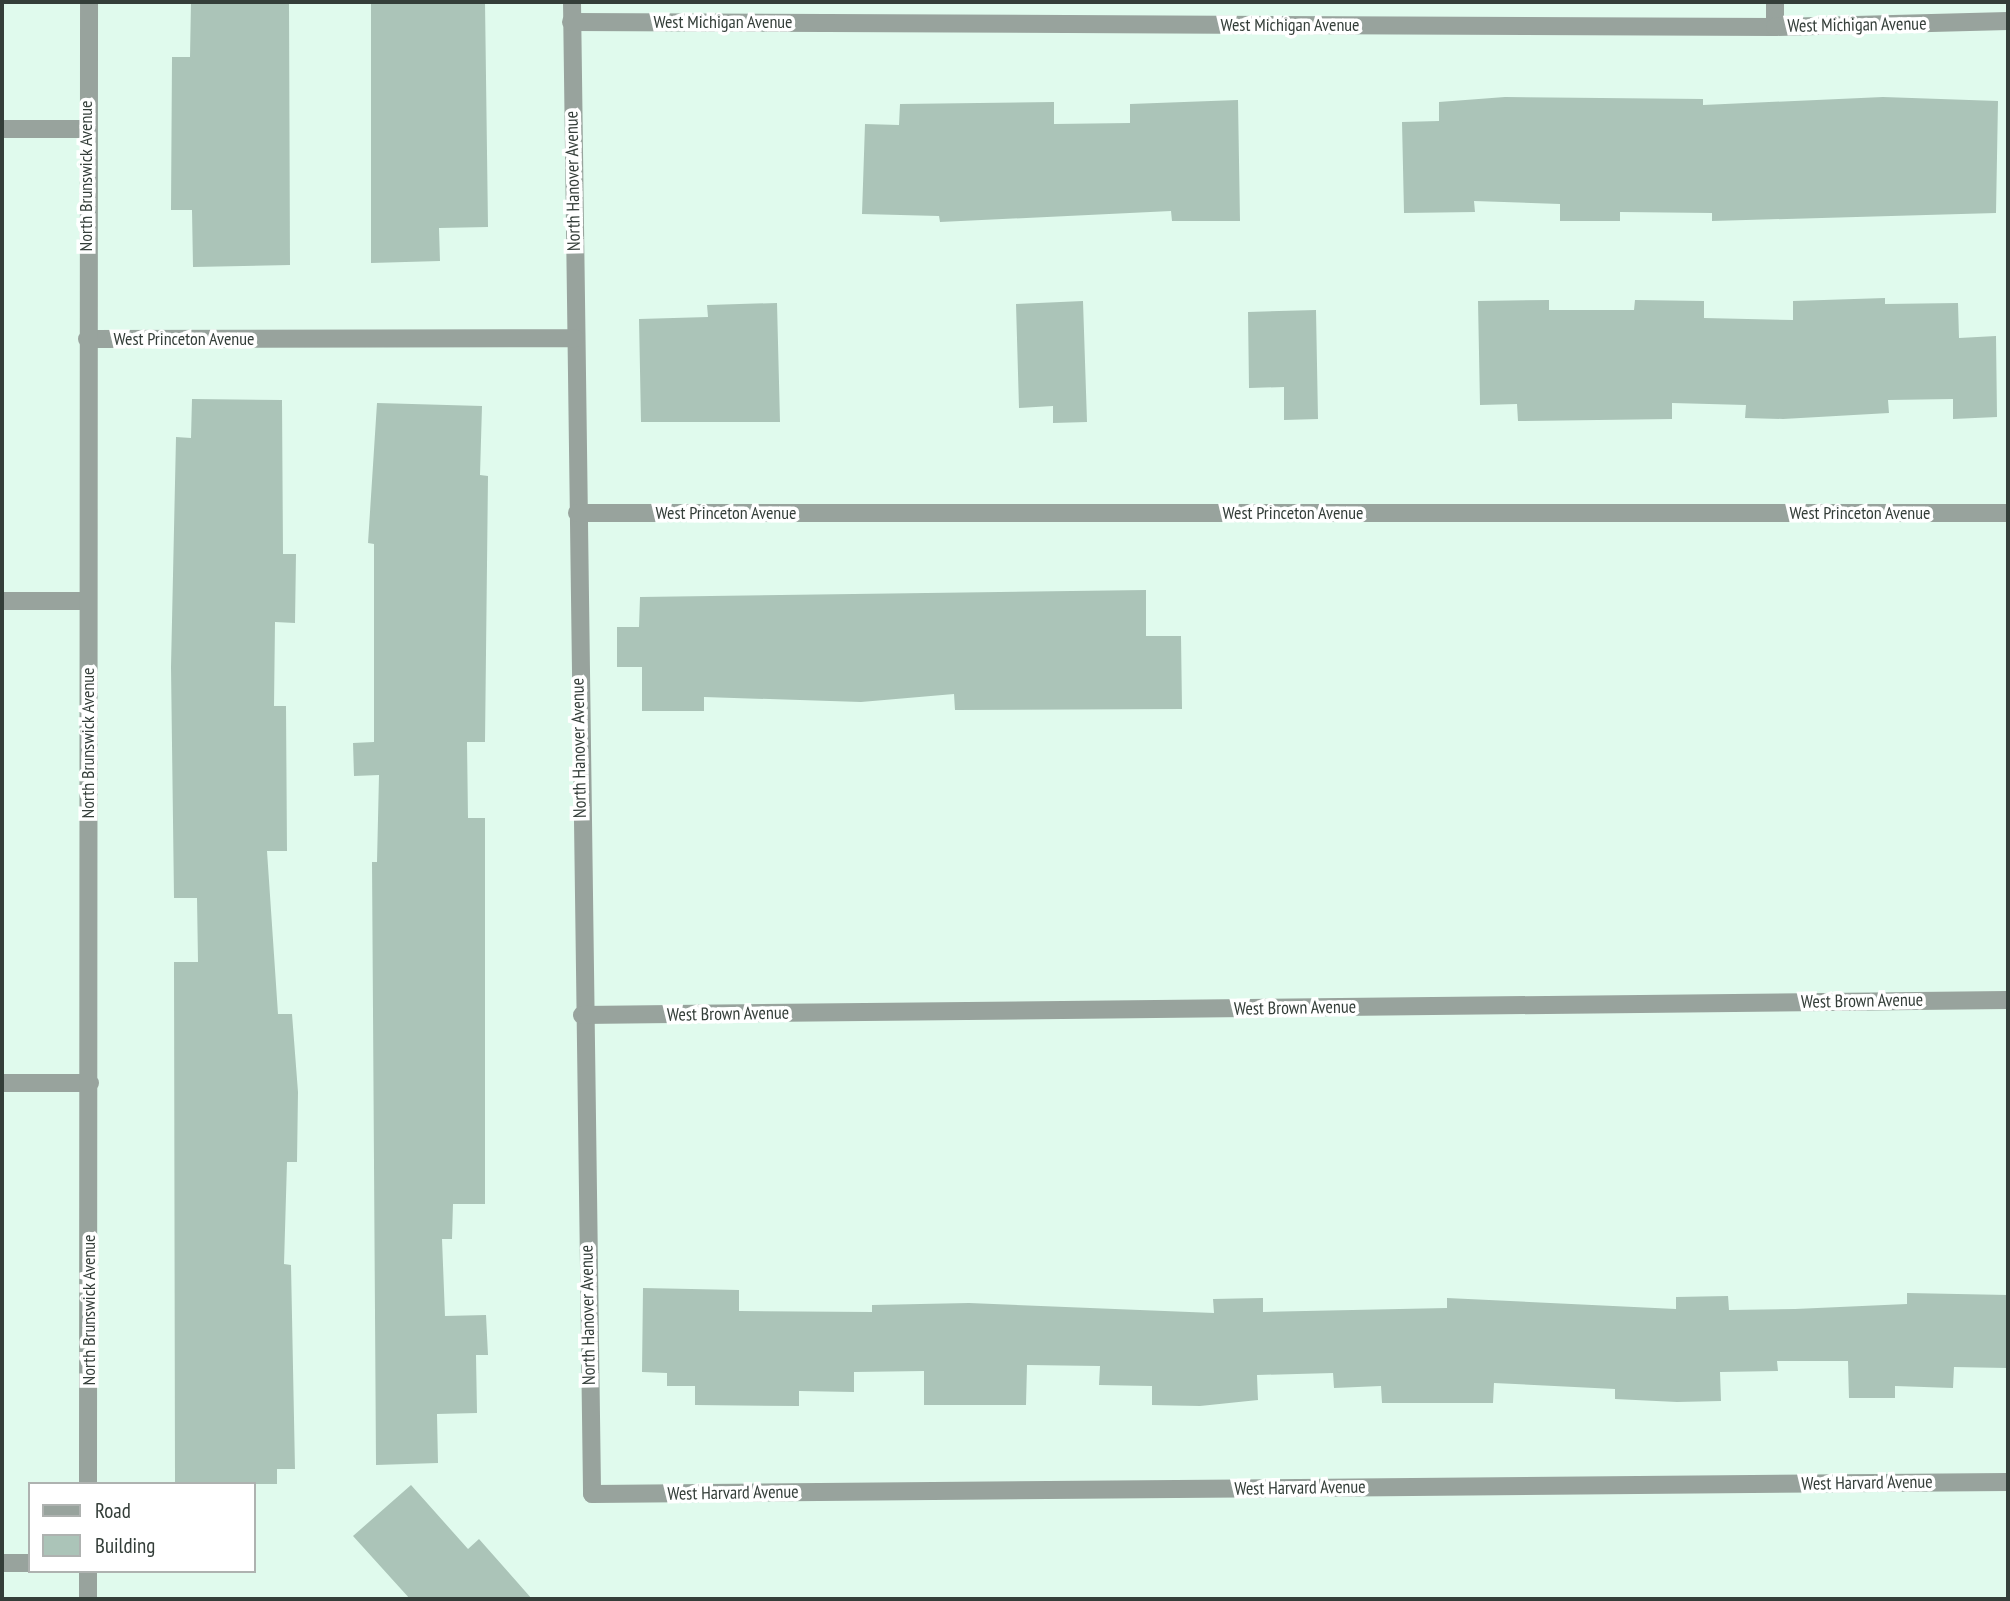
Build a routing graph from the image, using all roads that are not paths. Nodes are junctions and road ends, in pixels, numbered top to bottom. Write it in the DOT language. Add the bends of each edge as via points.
graph roads {
  1 [pos="89,2"];
  2 [pos="572,2"];
  3 [pos="1775,2"];
  4 [pos="2008,21"];
  5 [pos="571,22"];
  6 [pos="1775,27"];
  7 [pos="2,129"];
  8 [pos="85,129"];
  9 [pos="575,338"];
  10 [pos="87,339"];
  11 [pos="577,513"];
  12 [pos="2008,513"];
  13 [pos="2,601"];
  14 [pos="87,601"];
  15 [pos="2008,1000"];
  16 [pos="582,1015"];
  17 [pos="2,1083"];
  18 [pos="90,1083"];
  19 [pos="88,1482"];
  20 [pos="2008,1482"];
  21 [pos="592,1494"];
  22 [pos="2,1563"];
  23 [pos="28,1563"];
  24 [pos="88,1573"];
  25 [pos="88,1599"];
  1 -- 8 [label="street, North Brunswick Avenue"];
  2 -- 5 [label="street, North Hanover Avenue"];
  3 -- 6 [label="street"];
  4 -- 6 [label="street, West Michigan Avenue"];
  5 -- 6 [label="street, West Michigan Avenue"];
  5 -- 9 [label="street, North Hanover Avenue"];
  7 -- 8 [label="street"];
  8 -- 10 [label="street, North Brunswick Avenue"];
  9 -- 10 [label="street, West Princeton Avenue"];
  9 -- 11 [label="street, North Hanover Avenue"];
  10 -- 14 [label="street, North Brunswick Avenue"];
  11 -- 12 [label="street, West Princeton Avenue"];
  11 -- 16 [label="street, North Hanover Avenue"];
  13 -- 14 [label="street"];
  14 -- 18 [label="street, North Brunswick Avenue"];
  15 -- 16 [label="street, West Brown Avenue"];
  16 -- 21 [label="street, North Hanover Avenue"];
  17 -- 18 [label="street"];
  18 -- 19 [label="street, North Brunswick Avenue"];
  20 -- 21 [label="street, West Harvard Avenue"];
  22 -- 23 [label="street"];
  24 -- 25 [label="street"];
}
